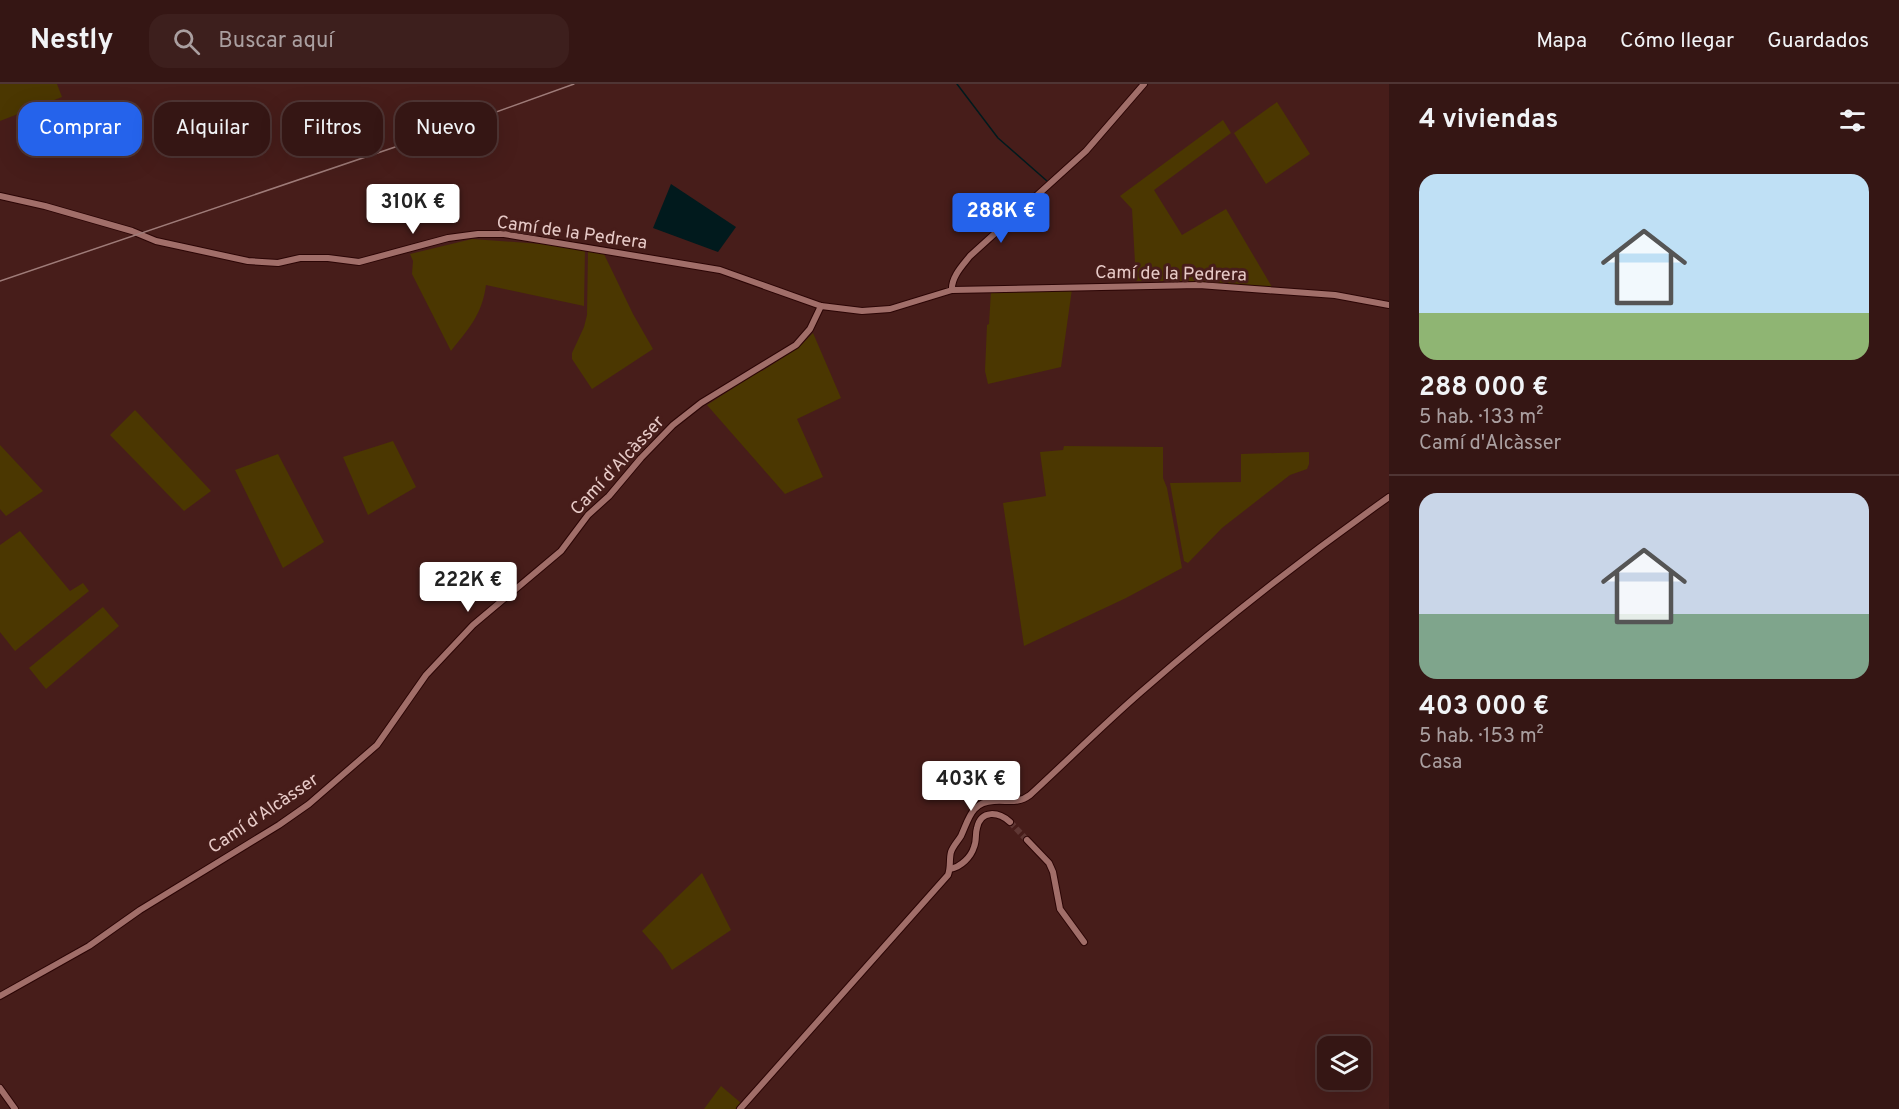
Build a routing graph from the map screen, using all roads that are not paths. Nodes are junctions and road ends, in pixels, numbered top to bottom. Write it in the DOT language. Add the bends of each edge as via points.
graph roads {
  1 [pos="1144,84"];
  2 [pos="0,196"];
  3 [pos="952,290"];
  4 [pos="1389,305"];
  5 [pos="821,306"];
  6 [pos="1389,497"];
  7 [pos="1010,822"];
  8 [pos="1028,840"];
  9 [pos="950,869"];
  10 [pos="1084,942"];
  11 [pos="0,996"];
  12 [pos="0,1088"];
  13 [pos="15,1109"];
  14 [pos="740,1109"];
  1 -- 3 [label="street" via="1086,152 970,256 957,273"];
  2 -- 5 [label="street, Camí de la Pedrera" via="156,241 248,261 278,263 328,258 359,262 448,238 504,234 720,270"];
  3 -- 4 [label="street, Camí de la Pedrera" via="1199,285 1335,295"];
  3 -- 5 [label="street" via="876,311"];
  5 -- 11 [label="street, Camí d'Alcàsser" via="810,329 796,345 701,403 673,425 588,515 561,551 473,625 426,675 373,749 294,814 89,945"];
  6 -- 9 [label="street" via="1287,572 1179,660 1030,795 1015,802 994,801 976,806 951,854"];
  7 -- 9 [label="street" via="994,813 981,819 974,848 961,864"];
  8 -- 10 [label="street" via="1049,863 1060,909"];
  9 -- 14 [label="street"];
  12 -- 13 [label="street"];
}
